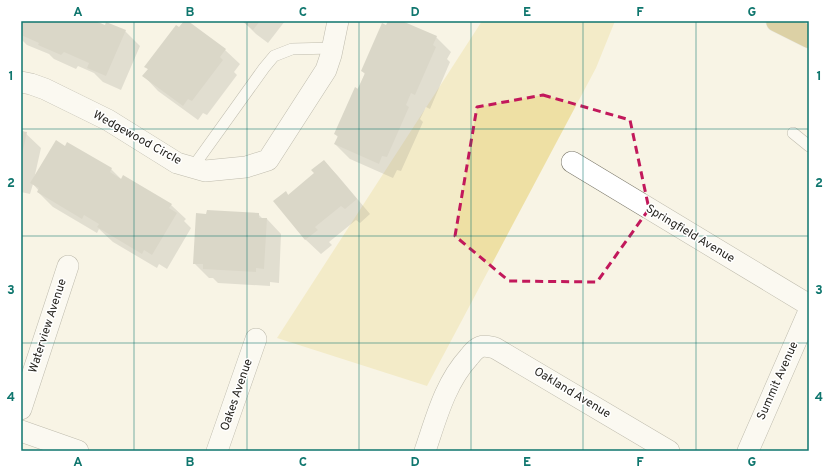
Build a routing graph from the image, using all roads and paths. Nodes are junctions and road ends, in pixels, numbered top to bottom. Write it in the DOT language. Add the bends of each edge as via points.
graph roads {
  1 [pos="338,21"];
  2 [pos="777,21"];
  3 [pos="809,37"];
  4 [pos="333,48"];
  5 [pos="21,82"];
  6 [pos="793,133"];
  7 [pos="809,146"];
  8 [pos="572,162"];
  9 [pos="193,167"];
  10 [pos="68,266"];
  11 [pos="809,305"];
  12 [pos="809,311"];
  13 [pos="256,339"];
  14 [pos="21,409"];
  15 [pos="21,431"];
  16 [pos="78,451"];
  17 [pos="217,451"];
  18 [pos="425,451"];
  19 [pos="669,451"];
  20 [pos="748,451"];
  1 -- 4 [label="street, Wedgewood Circle"];
  2 -- 3 [label="highway"];
  4 -- 9 [label="lane" via="292,48 274,56"];
  4 -- 9 [label="street, Wedgewood Circle" via="326,70 268,160 246,168 205,171"];
  5 -- 9 [label="street, Wedgewood Circle" via="62,97 108,120 177,163"];
  6 -- 7 [label="lane"];
  8 -- 11 [label="street, Springfield Avenue"];
  10 -- 14 [label="street, Waterview Avenue"];
  12 -- 20 [label="street, Summit Avenue"];
  13 -- 17 [label="street, Oakes Avenue"];
  15 -- 16 [label="street"];
  18 -- 19 [label="street, Oakland Avenue" via="452,380 474,352 486,346 495,348"];
}
